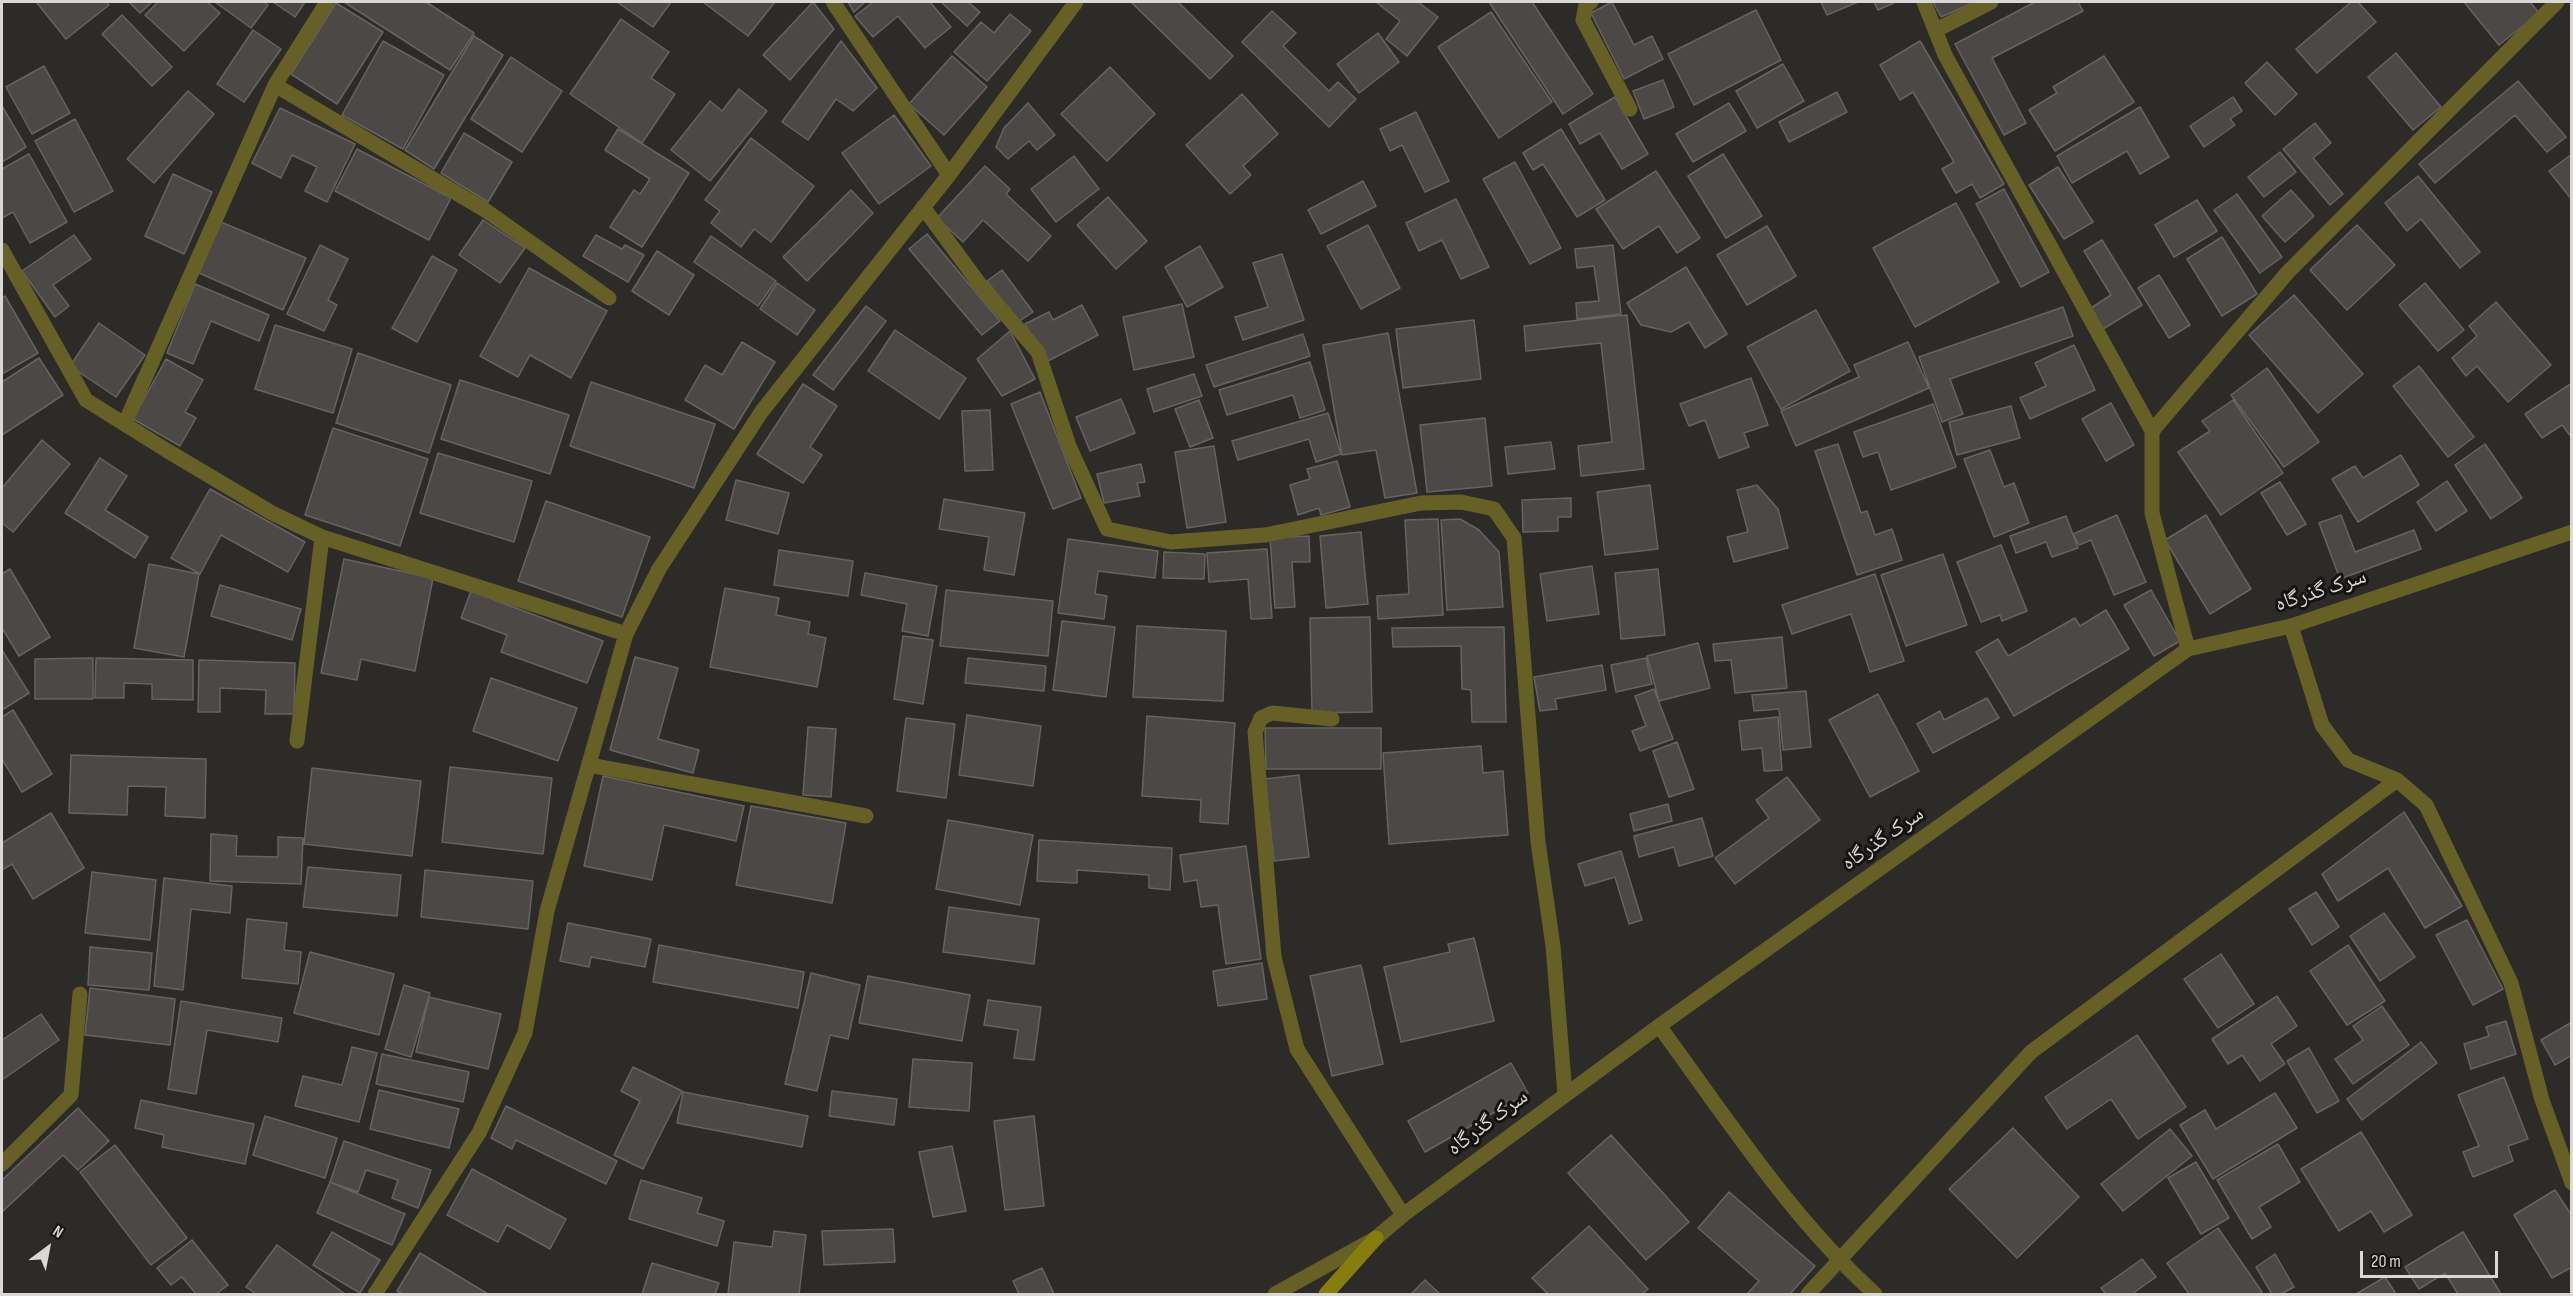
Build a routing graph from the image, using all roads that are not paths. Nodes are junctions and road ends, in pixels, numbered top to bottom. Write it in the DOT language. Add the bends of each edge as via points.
graph roads {
  1 [pos="327,2"];
  2 [pos="833,2"];
  3 [pos="1076,2"];
  4 [pos="1591,2"];
  5 [pos="1924,2"];
  6 [pos="1991,2"];
  7 [pos="2552,3"];
  8 [pos="1935,30"];
  9 [pos="275,85"];
  10 [pos="1630,109"];
  11 [pos="949,174"];
  12 [pos="924,207"];
  13 [pos="2,250"];
  14 [pos="609,298"];
  15 [pos="125,423"];
  16 [pos="2152,431"];
  17 [pos="2571,532"];
  18 [pos="322,537"];
  19 [pos="2291,626"];
  20 [pos="626,634"];
  21 [pos="2188,649"];
  22 [pos="1332,719"];
  23 [pos="297,741"];
  24 [pos="589,765"];
  25 [pos="2397,780"];
  26 [pos="866,816"];
  27 [pos="80,994"];
  28 [pos="1659,1026"];
  29 [pos="1565,1094"];
  30 [pos="2,1164"];
  31 [pos="2571,1183"];
  32 [pos="1402,1215"];
  33 [pos="1376,1238"];
  34 [pos="1838,1261"];
  35 [pos="375,1294"];
  36 [pos="1275,1294"];
  37 [pos="1326,1294"];
  38 [pos="1808,1294"];
  39 [pos="1875,1294"];
  1 -- 9 [label="street"];
  2 -- 11 [label="street"];
  3 -- 11 [label="street"];
  4 -- 10 [label="street" via="1583,20"];
  5 -- 8 [label="street"];
  6 -- 8 [label="street"];
  7 -- 16 [label="street" via="2288,272"];
  8 -- 16 [label="street" via="1945,55"];
  9 -- 14 [label="street" via="485,210"];
  9 -- 15 [label="street"];
  11 -- 12 [label="street"];
  12 -- 20 [label="street" via="762,411 659,569"];
  12 -- 29 [label="street" via="981,285 1038,352 1069,446 1107,529 1171,542 1265,536 1421,503 1461,502 1494,508 1514,538 1538,842 1553,946"];
  13 -- 15 [label="street" via="86,400"];
  15 -- 18 [label="street" via="272,513"];
  16 -- 21 [label="street" via="2152,513"];
  17 -- 19 [label="street, سرک گذرگاه"];
  18 -- 20 [label="street"];
  18 -- 23 [label="street"];
  19 -- 21 [label="street, سرک گذرگاه"];
  19 -- 25 [label="street" via="2322,724 2348,760"];
  20 -- 24 [label="street"];
  21 -- 28 [label="street, سرک گذرگاه"];
  22 -- 32 [label="street" via="1272,713 1261,718 1255,732 1274,957 1297,1048"];
  24 -- 26 [label="street"];
  24 -- 35 [label="street" via="548,911 525,1034 479,1133"];
  25 -- 31 [label="street" via="2426,805 2511,983 2542,1100"];
  25 -- 34 [label="street" via="2031,1052"];
  27 -- 30 [label="street" via="71,1095"];
  28 -- 29 [label="street, سرک گذرگاه"];
  28 -- 34 [label="street" via="1786,1200"];
  29 -- 32 [label="street, سرک گذرگاه"];
  32 -- 33 [label="street, سرک گذرگاه"];
  33 -- 36 [label="street, سرک گذرگاه"];
  33 -- 37 [label="main road"];
  34 -- 38 [label="street"];
  34 -- 39 [label="street"];
}
